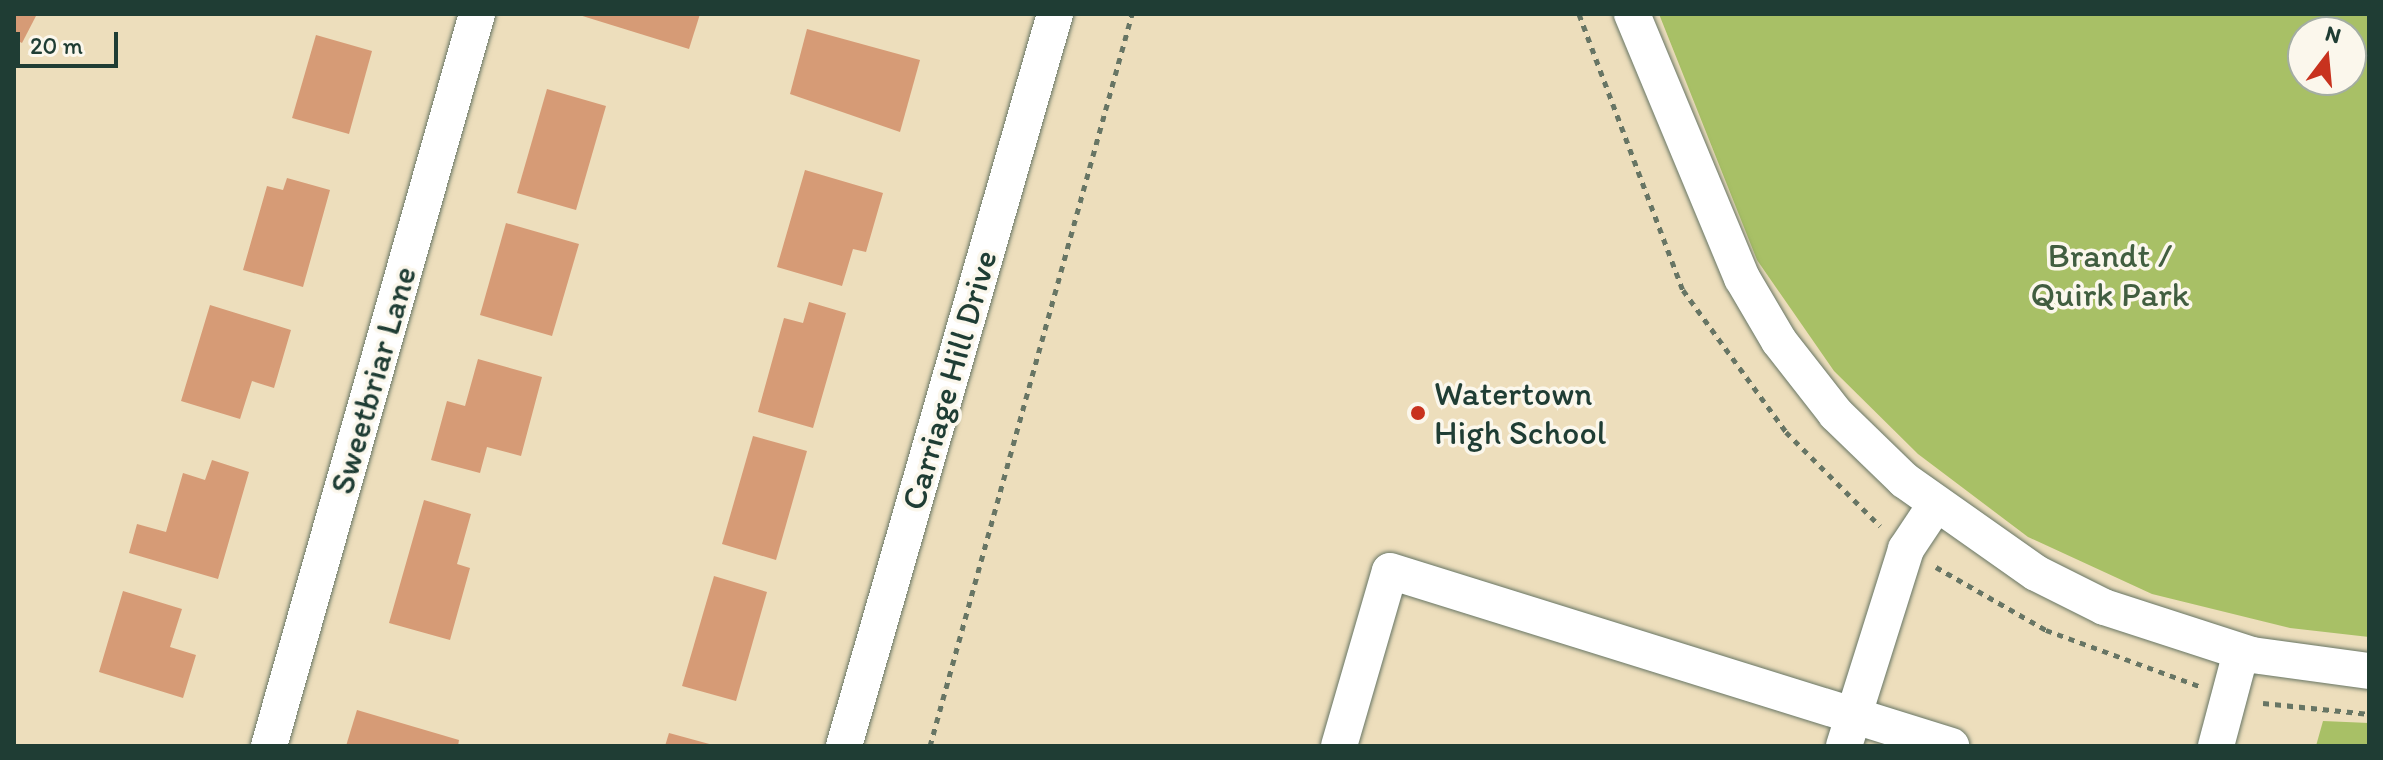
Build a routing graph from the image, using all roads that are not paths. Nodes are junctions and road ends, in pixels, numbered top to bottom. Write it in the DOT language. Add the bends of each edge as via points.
graph roads {
  1 [pos="477,14"];
  2 [pos="1055,14"];
  3 [pos="1632,14"];
  4 [pos="1936,504"];
  5 [pos="2241,652"];
  6 [pos="2369,671"];
  7 [pos="1849,731"];
  8 [pos="269,746"];
  9 [pos="844,746"];
  10 [pos="1339,746"];
  11 [pos="1951,746"];
  12 [pos="2216,746"];
  1 -- 8 [label="street, Sweetbriar Lane"];
  2 -- 9 [label="street, Carriage Hill Drive"];
  3 -- 4 [label="street" via="1711,217 1779,341 1836,414"];
  4 -- 5 [label="street" via="2036,573 2104,607"];
  4 -- 7 [label="street" via="1906,549"];
  5 -- 6 [label="street"];
  5 -- 12 [label="street"];
  7 -- 10 [label="street" via="1390,571"];
  7 -- 11 [label="street"];
}
